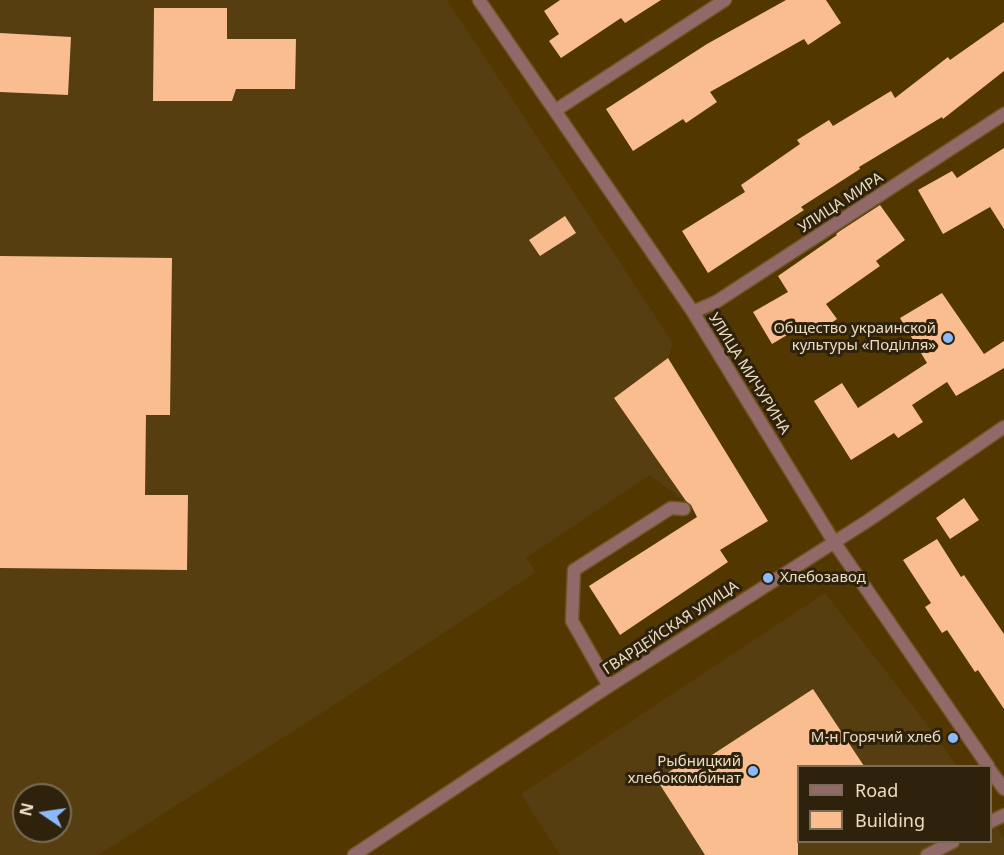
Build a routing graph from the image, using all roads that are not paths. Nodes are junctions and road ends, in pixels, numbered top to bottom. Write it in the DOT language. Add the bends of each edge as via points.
graph roads {
  1 [pos="479,0"];
  2 [pos="725,0"];
  3 [pos="556,110"];
  4 [pos="1004,114"];
  5 [pos="693,312"];
  6 [pos="1004,427"];
  7 [pos="684,509"];
  8 [pos="834,542"];
  9 [pos="609,686"];
  10 [pos="987,765"];
  11 [pos="992,772"];
  12 [pos="1004,789"];
  13 [pos="951,843"];
  14 [pos="354,855"];
  15 [pos="927,855"];
  1 -- 3 [label="street, УЛИЦА МИЧУРИНА"];
  2 -- 3 [label="street"];
  3 -- 5 [label="street, УЛИЦА МИЧУРИНА"];
  4 -- 5 [label="street, УЛИЦА МИРА" via="716,302"];
  5 -- 8 [label="street, УЛИЦА МИЧУРИНА"];
  6 -- 8 [label="street, ГВАРДЕЙСКАЯ УЛИЦА"];
  7 -- 9 [label="street" via="671,508 574,570 572,621"];
  8 -- 9 [label="street, ГВАРДЕЙСКАЯ УЛИЦА"];
  8 -- 10 [label="street, УЛИЦА МИЧУРИНА"];
  9 -- 14 [label="street, ГВАРДЕЙСКАЯ УЛИЦА"];
  11 -- 12 [label="street, УЛИЦА МИЧУРИНА"];
  13 -- 15 [label="street"];
}
